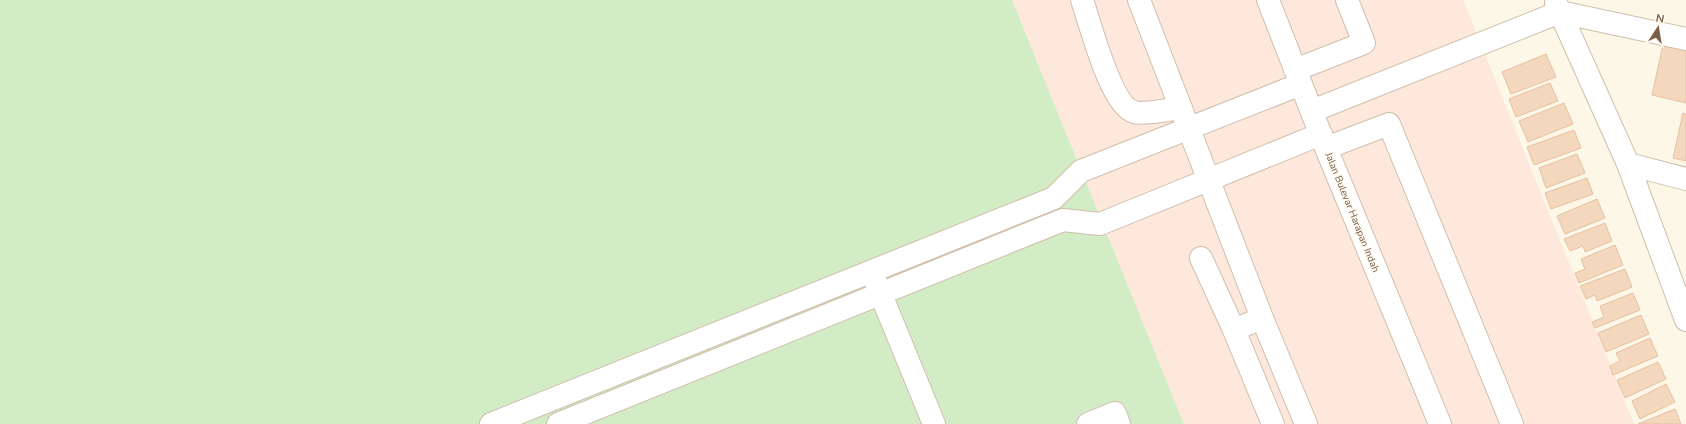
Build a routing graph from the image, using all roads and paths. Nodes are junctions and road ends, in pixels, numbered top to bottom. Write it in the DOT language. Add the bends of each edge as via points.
graph roads {
  1 [pos="1082,0"];
  2 [pos="1139,0"];
  3 [pos="1268,0"];
  4 [pos="1347,0"];
  5 [pos="1558,6"];
  6 [pos="1686,39"];
  7 [pos="1298,77"];
  8 [pos="1180,108"];
  9 [pos="1312,110"];
  10 [pos="1188,129"];
  11 [pos="1324,141"];
  12 [pos="1628,164"];
  13 [pos="1686,179"];
  14 [pos="1208,180"];
  15 [pos="1054,198"];
  16 [pos="1063,220"];
  17 [pos="1201,258"];
  18 [pos="871,272"];
  19 [pos="880,294"];
  20 [pos="1262,318"];
  21 [pos="1686,320"];
  22 [pos="1234,330"];
  23 [pos="491,424"];
  24 [pos="558,424"];
  25 [pos="934,424"];
  26 [pos="1088,424"];
  27 [pos="1119,424"];
  28 [pos="1272,424"];
  29 [pos="1306,424"];
  30 [pos="1440,424"];
  31 [pos="1512,424"];
  1 -- 8 [label="street" via="1109,79 1116,95 1128,110 1136,113"];
  2 -- 8 [label="street"];
  3 -- 7 [label="street, Jalan Bulevar Harapan Indah"];
  4 -- 7 [label="street" via="1364,43"];
  5 -- 6 [label="street"];
  5 -- 9 [label="street"];
  5 -- 12 [label="street"];
  7 -- 9 [label="street, Jalan Bulevar Harapan Indah"];
  7 -- 10 [label="street"];
  8 -- 10 [label="street"];
  9 -- 11 [label="street, Jalan Bulevar Harapan Indah"];
  10 -- 14 [label="street"];
  10 -- 15 [label="street" via="1081,171"];
  11 -- 14 [label="street"];
  11 -- 30 [label="street, Jalan Bulevar Harapan Indah"];
  11 -- 31 [label="street" via="1389,124"];
  12 -- 13 [label="street"];
  12 -- 21 [label="street"];
  14 -- 16 [label="street" via="1100,224"];
  14 -- 20 [label="street"];
  15 -- 16 [label="street"];
  15 -- 18 [label="street"];
  16 -- 19 [label="street"];
  17 -- 22 [label="street"];
  18 -- 19 [label="street"];
  18 -- 23 [label="street"];
  19 -- 24 [label="street"];
  19 -- 25 [label="street"];
  20 -- 22 [label="street"];
  20 -- 29 [label="street"];
  22 -- 28 [label="street"];
  26 -- 27 [label="street" via="1115,413"];
}
